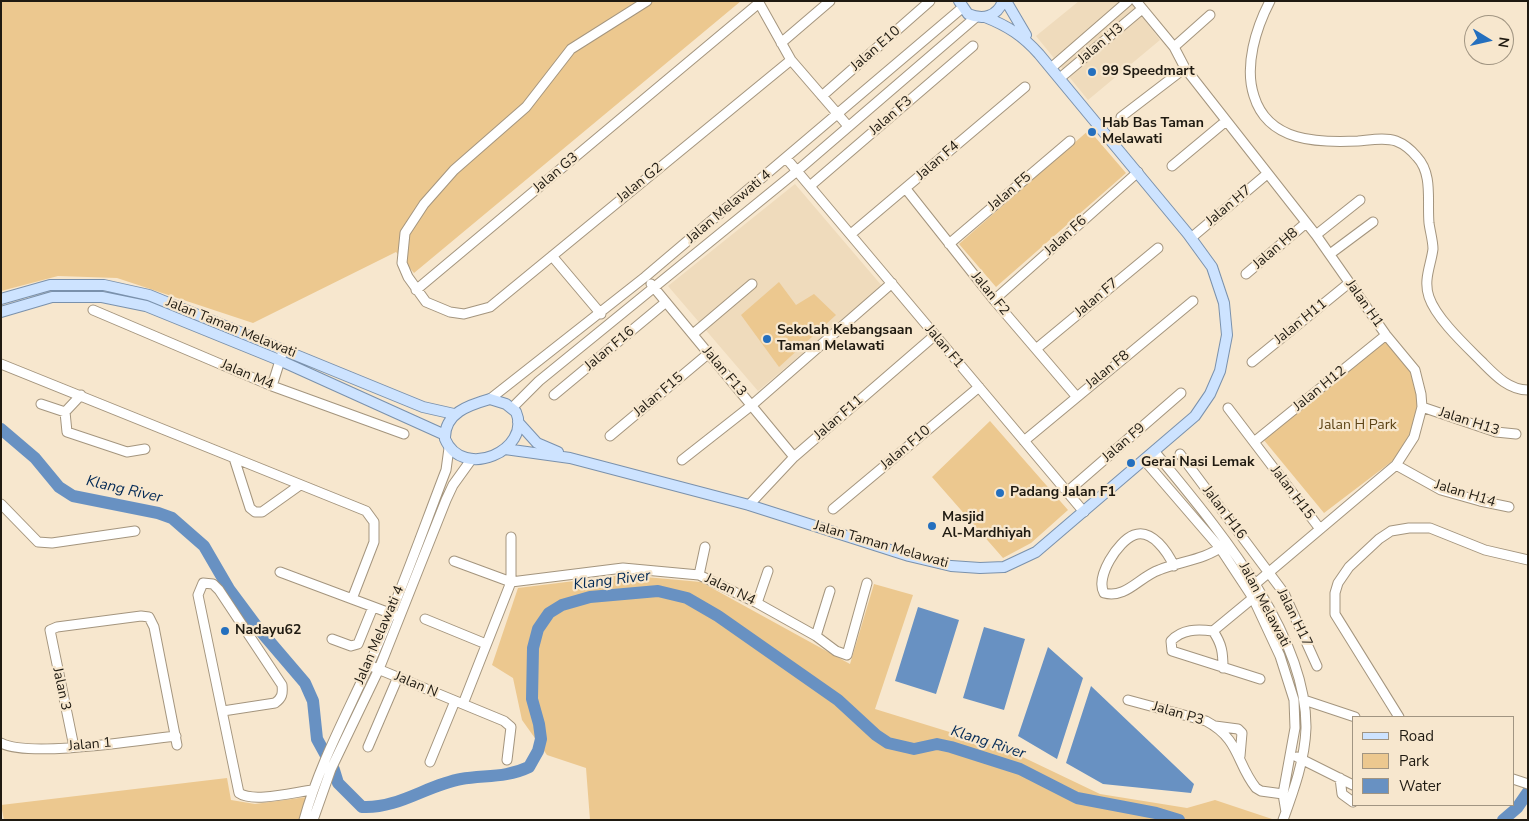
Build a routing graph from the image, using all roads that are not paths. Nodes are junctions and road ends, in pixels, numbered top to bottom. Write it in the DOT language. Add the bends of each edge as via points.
graph roads {
  1 [pos="647,1"];
  2 [pos="830,1"];
  3 [pos="930,1"];
  4 [pos="1005,1"];
  5 [pos="1128,1"];
  6 [pos="1136,1"];
  7 [pos="1270,1"];
  8 [pos="758,2"];
  9 [pos="961,5"];
  10 [pos="1142,9"];
  11 [pos="1210,15"];
  12 [pos="981,17"];
  13 [pos="781,43"];
  14 [pos="973,46"];
  15 [pos="1174,47"];
  16 [pos="1039,54"];
  17 [pos="791,60"];
  18 [pos="1052,68"];
  19 [pos="1185,68"];
  20 [pos="1060,78"];
  21 [pos="1024,87"];
  22 [pos="822,96"];
  23 [pos="838,114"];
  24 [pos="1121,117"];
  25 [pos="1226,121"];
  26 [pos="848,126"];
  27 [pos="1070,141"];
  28 [pos="786,158"];
  29 [pos="1172,166"];
  30 [pos="796,171"];
  31 [pos="1138,172"];
  32 [pos="1266,174"];
  33 [pos="810,186"];
  34 [pos="906,189"];
  35 [pos="1360,200"];
  36 [pos="1373,222"];
  37 [pos="1306,223"];
  38 [pos="850,234"];
  39 [pos="1316,236"];
  40 [pos="1191,238"];
  41 [pos="949,244"];
  42 [pos="1158,248"];
  43 [pos="1330,254"];
  44 [pos="552,256"];
  45 [pos="1246,274"];
  46 [pos="645,277"];
  47 [pos="892,283"];
  48 [pos="1349,283"];
  49 [pos="752,284"];
  50 [pos="654,287"];
  51 [pos="416,290"];
  52 [pos="1,300"];
  53 [pos="994,300"];
  54 [pos="1193,301"];
  55 [pos="666,302"];
  56 [pos="93,310"];
  57 [pos="1,312"];
  58 [pos="600,314"];
  59 [pos="693,334"];
  60 [pos="1386,335"];
  61 [pos="934,336"];
  62 [pos="283,349"];
  63 [pos="1036,349"];
  64 [pos="708,353"];
  65 [pos="280,360"];
  66 [pos="1252,362"];
  67 [pos="1,364"];
  68 [pos="272,386"];
  69 [pos="979,387"];
  70 [pos="1528,390"];
  71 [pos="1181,393"];
  72 [pos="81,395"];
  73 [pos="554,395"];
  74 [pos="1076,396"];
  75 [pos="490,399"];
  76 [pos="41,404"];
  77 [pos="752,405"];
  78 [pos="1422,407"];
  79 [pos="512,408"];
  80 [pos="1228,408"];
  81 [pos="64,412"];
  82 [pos="454,414"];
  83 [pos="518,422"];
  84 [pos="404,434"];
  85 [pos="1516,434"];
  86 [pos="445,435"];
  87 [pos="610,436"];
  88 [pos="1024,441"];
  89 [pos="1254,442"];
  90 [pos="449,448"];
  91 [pos="145,449"];
  92 [pos="505,449"];
  93 [pos="1155,452"];
  94 [pos="1180,454"];
  95 [pos="794,457"];
  96 [pos="234,458"];
  97 [pos="570,458"];
  98 [pos="471,460"];
  99 [pos="682,460"];
  100 [pos="1145,461"];
  101 [pos="1396,465"];
  102 [pos="300,485"];
  103 [pos="1067,492"];
  104 [pos="1,504"];
  105 [pos="749,505"];
  106 [pos="1509,507"];
  107 [pos="833,509"];
  108 [pos="1084,512"];
  109 [pos="1320,529"];
  110 [pos="135,532"];
  111 [pos="511,537"];
  112 [pos="1229,542"];
  113 [pos="705,547"];
  114 [pos="1220,548"];
  115 [pos="1528,560"];
  116 [pos="454,561"];
  117 [pos="1174,566"];
  118 [pos="768,571"];
  119 [pos="280,572"];
  120 [pos="1269,572"];
  121 [pos="699,575"];
  122 [pos="511,582"];
  123 [pos="867,584"];
  124 [pos="830,591"];
  125 [pos="1252,591"];
  126 [pos="352,599"];
  127 [pos="757,603"];
  128 [pos="373,607"];
  129 [pos="395,615"];
  130 [pos="426,619"];
  131 [pos="50,630"];
  132 [pos="1213,631"];
  133 [pos="816,636"];
  134 [pos="332,639"];
  135 [pos="486,644"];
  136 [pos="369,666"];
  137 [pos="1317,666"];
  138 [pos="1222,668"];
  139 [pos="379,669"];
  140 [pos="398,677"];
  141 [pos="1260,679"];
  142 [pos="1128,700"];
  143 [pos="1304,700"];
  144 [pos="459,703"];
  145 [pos="223,711"];
  146 [pos="1353,716"];
  147 [pos="1397,716"];
  148 [pos="1215,726"];
  149 [pos="2,745"];
  150 [pos="74,747"];
  151 [pos="368,748"];
  152 [pos="1292,755"];
  153 [pos="1240,756"];
  154 [pos="1302,759"];
  155 [pos="507,760"];
  156 [pos="430,762"];
  157 [pos="327,767"];
  158 [pos="1340,778"];
  159 [pos="1514,779"];
  160 [pos="1352,784"];
  161 [pos="1528,784"];
  162 [pos="313,790"];
  163 [pos="1283,794"];
  164 [pos="1352,801"];
  165 [pos="1284,816"];
  166 [pos="304,820"];
  167 [pos="313,820"];
  1 -- 51 [label="street" via="571,49 526,108 454,170 424,204 406,233 402,249 402,263"];
  2 -- 13 [label="street"];
  3 -- 22 [label="street, Jalan E10"];
  4 -- 12 [label="main road" via="998,11"];
  4 -- 16 [label="main road, Jalan Taman Melawati"];
  5 -- 18 [label="street, Jalan H3"];
  6 -- 10 [label="street, Jalan H1"];
  7 -- 70 [label="street" via="1255,38 1250,86 1263,117 1294,137 1339,142 1395,141 1418,158 1428,185 1433,247 1426,286 1429,299 1461,341 1486,365 1513,388"];
  8 -- 13 [label="street"];
  8 -- 51 [label="street, Jalan G3"];
  9 -- 12 [label="main road, Jalan Taman Melawati"];
  9 -- 23 [label="street, Jalan Melawati 4"];
  10 -- 15 [label="street, Jalan H1"];
  10 -- 20 [label="street, Jalan H3"];
  11 -- 15 [label="street"];
  12 -- 16 [label="main road, Jalan Taman Melawati" via="1022,35"];
  12 -- 26 [label="street, Jalan Melawati 4"];
  13 -- 17 [label="street"];
  14 -- 33 [label="street, Jalan F3"];
  15 -- 19 [label="street, Jalan H1"];
  16 -- 18 [label="main road, Jalan Taman Melawati"];
  17 -- 22 [label="street"];
  17 -- 44 [label="street, Jalan G2"];
  18 -- 20 [label="main road, Jalan Taman Melawati"];
  19 -- 24 [label="street"];
  19 -- 25 [label="street, Jalan H1"];
  20 -- 31 [label="main road, Jalan Taman Melawati"];
  21 -- 34 [label="street, Jalan F4"];
  22 -- 23 [label="street"];
  23 -- 26 [label="street"];
  23 -- 28 [label="street, Jalan Melawati 4"];
  25 -- 29 [label="street"];
  25 -- 32 [label="street, Jalan H1"];
  26 -- 30 [label="street, Jalan Melawati 4"];
  27 -- 41 [label="street, Jalan F5"];
  28 -- 30 [label="street, Jalan F1"];
  28 -- 46 [label="street, Jalan Melawati 4"];
  30 -- 33 [label="street, Jalan F1"];
  30 -- 50 [label="street, Jalan Melawati 4"];
  31 -- 40 [label="main road, Jalan Taman Melawati"];
  31 -- 53 [label="street, Jalan F6"];
  32 -- 37 [label="street, Jalan H1"];
  32 -- 40 [label="street, Jalan H7"];
  33 -- 38 [label="street, Jalan F1"];
  34 -- 38 [label="street, Jalan F4"];
  34 -- 41 [label="street, Jalan F2"];
  35 -- 39 [label="street"];
  36 -- 43 [label="street"];
  37 -- 39 [label="street, Jalan H1"];
  37 -- 45 [label="street, Jalan H8"];
  38 -- 47 [label="street, Jalan F1"];
  39 -- 43 [label="street, Jalan H1"];
  40 -- 93 [label="main road, Jalan Taman Melawati" via="1212,267 1224,303 1227,335 1220,371 1210,394 1195,416"];
  41 -- 53 [label="street, Jalan F2"];
  42 -- 63 [label="street, Jalan F7"];
  43 -- 48 [label="street, Jalan H1"];
  44 -- 51 [label="street, Jalan G2" via="490,307 473,313 450,312 426,302"];
  44 -- 58 [label="street"];
  46 -- 50 [label="street, Jalan F13"];
  46 -- 58 [label="street, Jalan Melawati 4"];
  47 -- 61 [label="street, Jalan F1"];
  47 -- 77 [label="street"];
  48 -- 60 [label="street, Jalan H1"];
  48 -- 66 [label="street, Jalan H11"];
  49 -- 59 [label="street"];
  50 -- 55 [label="street, Jalan F13"];
  50 -- 79 [label="street, Jalan Melawati 4" via="538,380"];
  52 -- 62 [label="main road, Jalan Taman Melawati" via="50,285 104,285 149,295"];
  53 -- 63 [label="street, Jalan F2"];
  54 -- 74 [label="street, Jalan F8"];
  55 -- 59 [label="street, Jalan F13"];
  55 -- 73 [label="street, Jalan F16"];
  56 -- 68 [label="street, Jalan M4"];
  57 -- 65 [label="main road, Jalan Taman Melawati" via="52,297 102,297 146,306"];
  58 -- 75 [label="street, Jalan Melawati 4"];
  59 -- 64 [label="street, Jalan F13"];
  60 -- 78 [label="street, Jalan H1" via="1414,370"];
  60 -- 89 [label="street, Jalan H12"];
  61 -- 69 [label="street, Jalan F1"];
  61 -- 95 [label="street, Jalan F11"];
  62 -- 65 [label="street"];
  62 -- 82 [label="main road, Jalan Taman Melawati" via="423,407"];
  63 -- 74 [label="street, Jalan F2"];
  64 -- 77 [label="street, Jalan F13"];
  64 -- 87 [label="street, Jalan F15"];
  65 -- 68 [label="street"];
  65 -- 86 [label="main road, Jalan Taman Melawati"];
  67 -- 72 [label="street"];
  68 -- 84 [label="street, Jalan M4"];
  69 -- 88 [label="street, Jalan F1"];
  69 -- 107 [label="street, Jalan F10"];
  71 -- 103 [label="street, Jalan F9"];
  72 -- 81 [label="street"];
  72 -- 96 [label="street"];
  74 -- 88 [label="street, Jalan F8"];
  75 -- 79 [label="main road"];
  75 -- 82 [label="main road"];
  76 -- 81 [label="street"];
  77 -- 95 [label="street, Jalan F13"];
  77 -- 99 [label="street"];
  78 -- 85 [label="street, Jalan H13" via="1496,432"];
  78 -- 101 [label="street, Jalan H1" via="1414,437"];
  79 -- 83 [label="main road"];
  80 -- 89 [label="street, Jalan H15"];
  81 -- 91 [label="street" via="67,432 127,452"];
  82 -- 86 [label="main road"];
  83 -- 92 [label="main road" via="516,437"];
  83 -- 97 [label="main road, Jalan Taman Melawati" via="537,443"];
  86 -- 90 [label="main road"];
  88 -- 103 [label="street, Jalan F1"];
  89 -- 109 [label="street, Jalan H15"];
  90 -- 98 [label="main road" via="454,454"];
  90 -- 129 [label="street, Jalan Melawati 4" via="446,470"];
  92 -- 97 [label="main road, Jalan Taman Melawati"];
  92 -- 98 [label="main road"];
  93 -- 100 [label="main road, Jalan Taman Melawati"];
  93 -- 112 [label="street, Jalan Melawati"];
  94 -- 120 [label="street, Jalan H16"];
  95 -- 105 [label="street, Jalan F11"];
  96 -- 102 [label="street"];
  96 -- 102 [label="street" via="250,508 255,512 262,512"];
  97 -- 105 [label="main road, Jalan Taman Melawati"];
  98 -- 129 [label="street, Jalan Melawati 4" via="453,485"];
  100 -- 108 [label="main road, Jalan Taman Melawati"];
  100 -- 114 [label="street, Jalan Melawati"];
  101 -- 106 [label="street, Jalan H14" via="1441,490"];
  101 -- 109 [label="street, Jalan H1"];
  102 -- 126 [label="street" via="366,511 374,522 374,542"];
  103 -- 108 [label="street, Jalan F1"];
  104 -- 110 [label="street" via="38,542"];
  105 -- 108 [label="main road, Jalan Taman Melawati" via="909,556 951,566 980,568 1004,567 1036,552"];
  109 -- 120 [label="street, Jalan H1"];
  111 -- 122 [label="street"];
  112 -- 114 [label="street"];
  112 -- 125 [label="street, Jalan Melawati"];
  113 -- 121 [label="street"];
  114 -- 117 [label="street"];
  114 -- 125 [label="street, Jalan Melawati"];
  115 -- 147 [label="street" via="1485,550 1430,528 1409,528 1392,531 1379,539 1349,567 1338,583 1335,614"];
  116 -- 122 [label="street"];
  117 -- 117 [label="street" via="1169,555 1154,539 1142,534 1134,535 1115,553 1104,570 1101,589 1112,595 1122,594 1158,570"];
  118 -- 127 [label="street"];
  119 -- 126 [label="street"];
  120 -- 125 [label="street, Jalan H1"];
  120 -- 137 [label="street, Jalan H17" via="1284,593"];
  121 -- 122 [label="street, Jalan N4" via="623,568"];
  121 -- 127 [label="street, Jalan N4"];
  122 -- 135 [label="street"];
  123 -- 133 [label="street, Jalan N4" via="847,655"];
  124 -- 133 [label="street"];
  125 -- 132 [label="street, Jalan H1"];
  125 -- 143 [label="street, Jalan Melawati" via="1289,652"];
  125 -- 152 [label="street, Jalan Melawati" via="1280,656 1294,700"];
  126 -- 128 [label="street"];
  127 -- 133 [label="street, Jalan N4"];
  128 -- 129 [label="street"];
  128 -- 134 [label="street" via="358,644 351,646"];
  129 -- 136 [label="street, Jalan Melawati 4"];
  129 -- 139 [label="street, Jalan Melawati 4"];
  130 -- 135 [label="street"];
  131 -- 150 [label="street, Jalan 3"];
  131 -- 150 [label="street, Jalan 1" via="148,617 154,626 177,741"];
  132 -- 138 [label="street" via="1222,647"];
  132 -- 138 [label="street" via="1196,629 1180,634 1171,641 1170,647 1172,651"];
  135 -- 144 [label="street"];
  136 -- 139 [label="street, Jalan N"];
  136 -- 157 [label="street, Jalan Melawati 4" via="333,740"];
  138 -- 141 [label="street"];
  139 -- 140 [label="street, Jalan N"];
  139 -- 157 [label="street, Jalan Melawati 4" via="342,746"];
  140 -- 144 [label="street, Jalan N"];
  140 -- 151 [label="street"];
  142 -- 148 [label="street, Jalan P3"];
  143 -- 146 [label="street"];
  143 -- 154 [label="street, Jalan Melawati" via="1306,728"];
  144 -- 155 [label="street, Jalan N" via="504,721 511,727"];
  144 -- 156 [label="street"];
  145 -- 145 [label="street" via="198,595 203,583 213,584 219,590 282,685 281,699 275,703"];
  145 -- 162 [label="street" via="239,793 258,796"];
  148 -- 153 [label="street, Jalan P3"];
  148 -- 153 [label="street" via="1238,729 1242,733"];
  149 -- 150 [label="street, Jalan 1" via="27,749"];
  152 -- 154 [label="street"];
  152 -- 163 [label="street, Jalan Melawati"];
  153 -- 163 [label="street, Jalan P3" via="1256,788"];
  154 -- 158 [label="street"];
  154 -- 165 [label="street, Jalan Melawati"];
  157 -- 162 [label="street, Jalan Melawati 4"];
  157 -- 167 [label="street, Jalan Melawati 4"];
  158 -- 160 [label="street"];
  158 -- 164 [label="street" via="1342,794"];
  159 -- 161 [label="street"];
  162 -- 166 [label="street, Jalan Melawati 4"];
  163 -- 165 [label="street, Jalan Melawati"];
}
